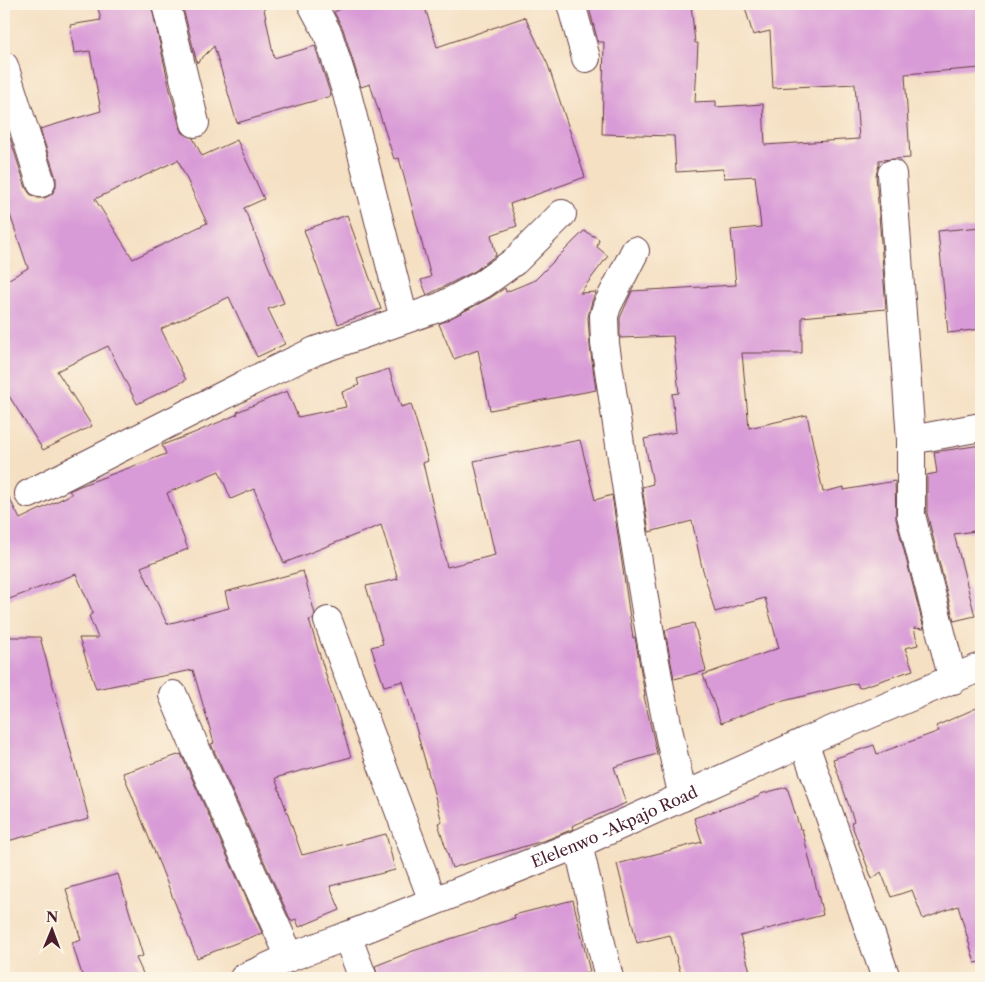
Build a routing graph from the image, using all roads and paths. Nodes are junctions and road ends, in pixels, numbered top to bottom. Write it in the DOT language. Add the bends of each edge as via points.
graph roads {
  1 [pos="166,4"];
  2 [pos="312,4"];
  3 [pos="571,4"];
  4 [pos="586,58"];
  5 [pos="4,66"];
  6 [pos="195,123"];
  7 [pos="892,174"];
  8 [pos="41,183"];
  9 [pos="562,214"];
  10 [pos="635,251"];
  11 [pos="404,320"];
  12 [pos="981,427"];
  13 [pos="911,440"];
  14 [pos="29,494"];
  15 [pos="328,621"];
  16 [pos="981,667"];
  17 [pos="953,680"];
  18 [pos="173,696"];
  19 [pos="804,742"];
  20 [pos="683,797"];
  21 [pos="578,844"];
  22 [pos="432,901"];
  23 [pos="347,936"];
  24 [pos="290,957"];
  25 [pos="244,978"];
  26 [pos="363,978"];
  27 [pos="609,978"];
  28 [pos="886,978"];
  1 -- 6 [label="street"];
  2 -- 11 [label="street" via="328,34 347,94"];
  3 -- 4 [label="street"];
  5 -- 8 [label="street"];
  7 -- 13 [label="street"];
  9 -- 11 [label="street" via="515,261 483,284 440,307"];
  10 -- 20 [label="street" via="607,306 605,344 645,605"];
  11 -- 14 [label="street" via="307,355"];
  12 -- 13 [label="street"];
  13 -- 17 [label="street" via="911,515"];
  15 -- 22 [label="street"];
  16 -- 17 [label="street, Elelenwo -Akpajo Road"];
  17 -- 19 [label="street, Elelenwo -Akpajo Road"];
  18 -- 24 [label="street"];
  19 -- 20 [label="street, Elelenwo -Akpajo Road"];
  19 -- 28 [label="street"];
  20 -- 21 [label="street, Elelenwo -Akpajo Road"];
  21 -- 22 [label="street, Elelenwo -Akpajo Road"];
  21 -- 27 [label="street"];
  22 -- 23 [label="street, Elelenwo -Akpajo Road"];
  23 -- 24 [label="street, Elelenwo -Akpajo Road"];
  23 -- 26 [label="street"];
  24 -- 25 [label="street, Elelenwo -Akpajo Road"];
}
